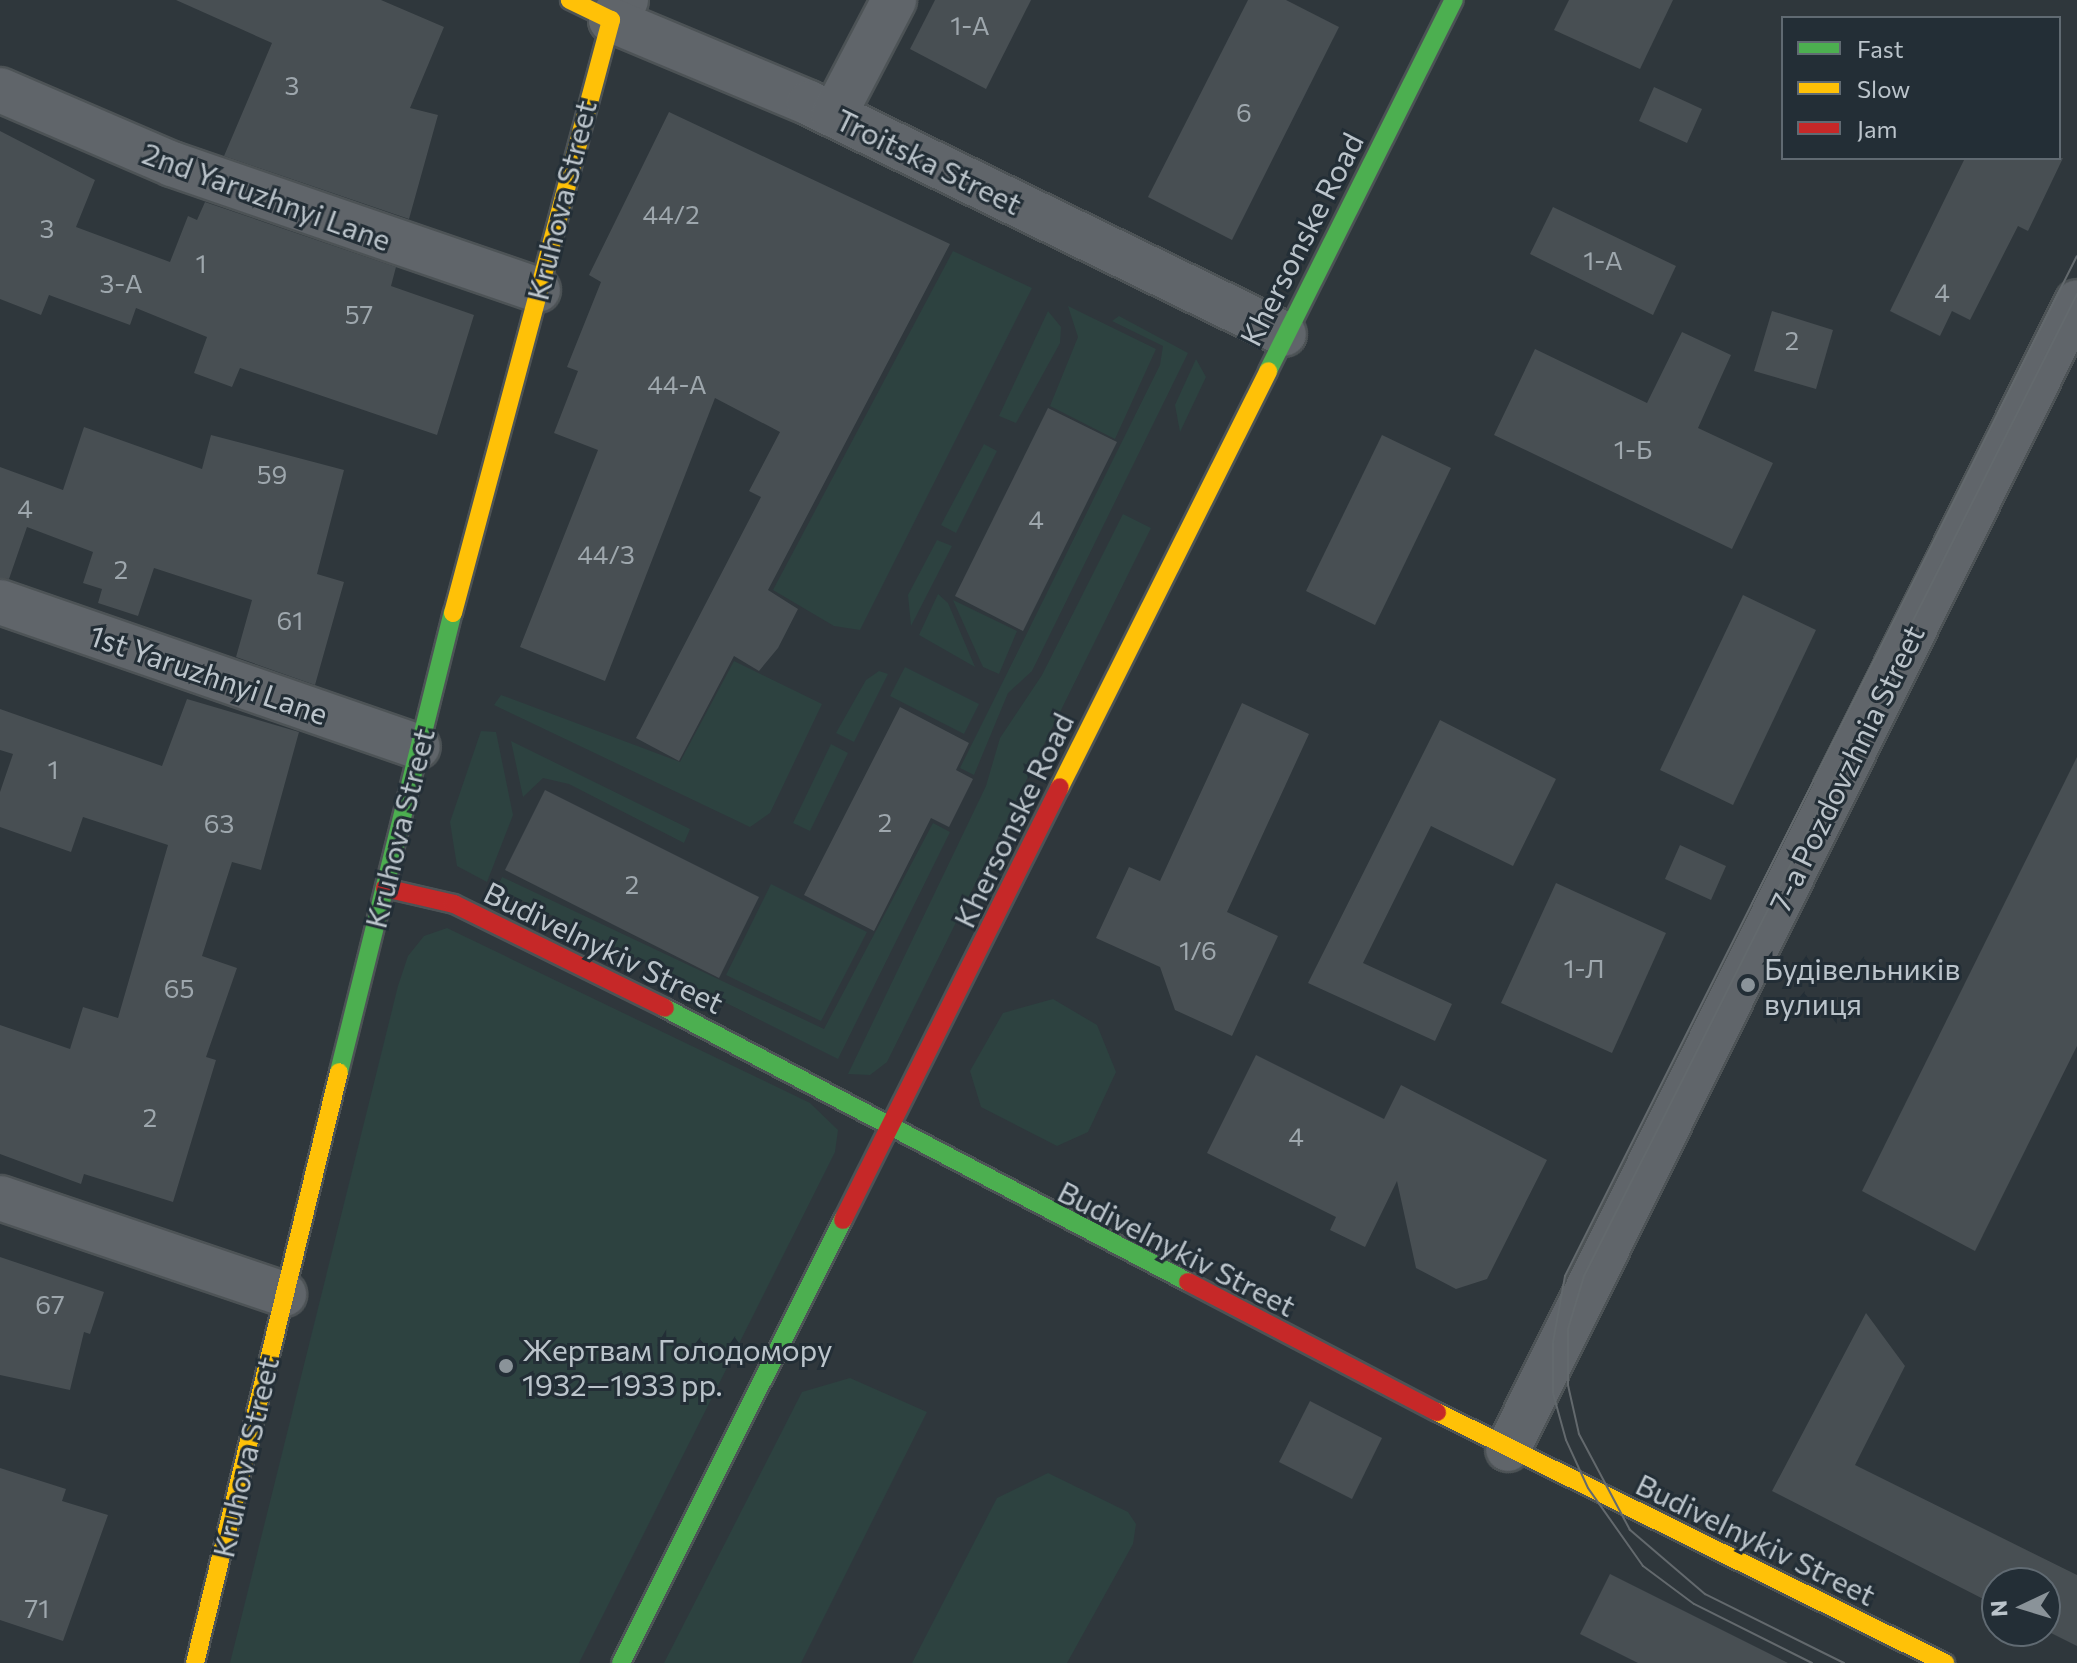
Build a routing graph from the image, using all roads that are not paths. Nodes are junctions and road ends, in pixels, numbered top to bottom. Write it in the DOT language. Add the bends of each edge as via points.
graph roads {
  1 [pos="570,0"];
  2 [pos="894,0"];
  3 [pos="1454,0"];
  4 [pos="618,10"];
  5 [pos="0,90"];
  6 [pos="834,115"];
  7 [pos="538,290"];
  8 [pos="2077,302"];
  9 [pos="1284,334"];
  10 [pos="0,602"];
  11 [pos="418,747"];
  12 [pos="385,888"];
  13 [pos="889,1127"];
  14 [pos="0,1198"];
  15 [pos="284,1294"];
  16 [pos="1508,1449"];
  17 [pos="195,1663"];
  18 [pos="621,1663"];
  19 [pos="1945,1663"];
  1 -- 4 [label="main road, Troitska Street"];
  2 -- 6 [label="street"];
  3 -- 9 [label="main road, Khersonske Road"];
  4 -- 6 [label="street, Troitska Street" via="664,37"];
  4 -- 7 [label="main road, Kruhova Street"];
  5 -- 7 [label="street, 2nd Yaruzhnyi Lane" via="172,164"];
  6 -- 9 [label="street, Troitska Street"];
  7 -- 11 [label="main road, Kruhova Street"];
  8 -- 16 [label="street, 7-a Pozdovzhnia Street"];
  9 -- 13 [label="main road, Khersonske Road"];
  10 -- 11 [label="street, 1st Yaruzhnyi Lane"];
  11 -- 12 [label="main road, Kruhova Street"];
  12 -- 13 [label="main road, Budivelnykiv Street" via="454,904"];
  12 -- 15 [label="main road, Kruhova Street"];
  13 -- 16 [label="main road, Budivelnykiv Street"];
  13 -- 18 [label="main road, Khersonske Road"];
  14 -- 15 [label="street"];
  15 -- 17 [label="main road, Kruhova Street"];
  16 -- 19 [label="main road, Budivelnykiv Street"];
}
